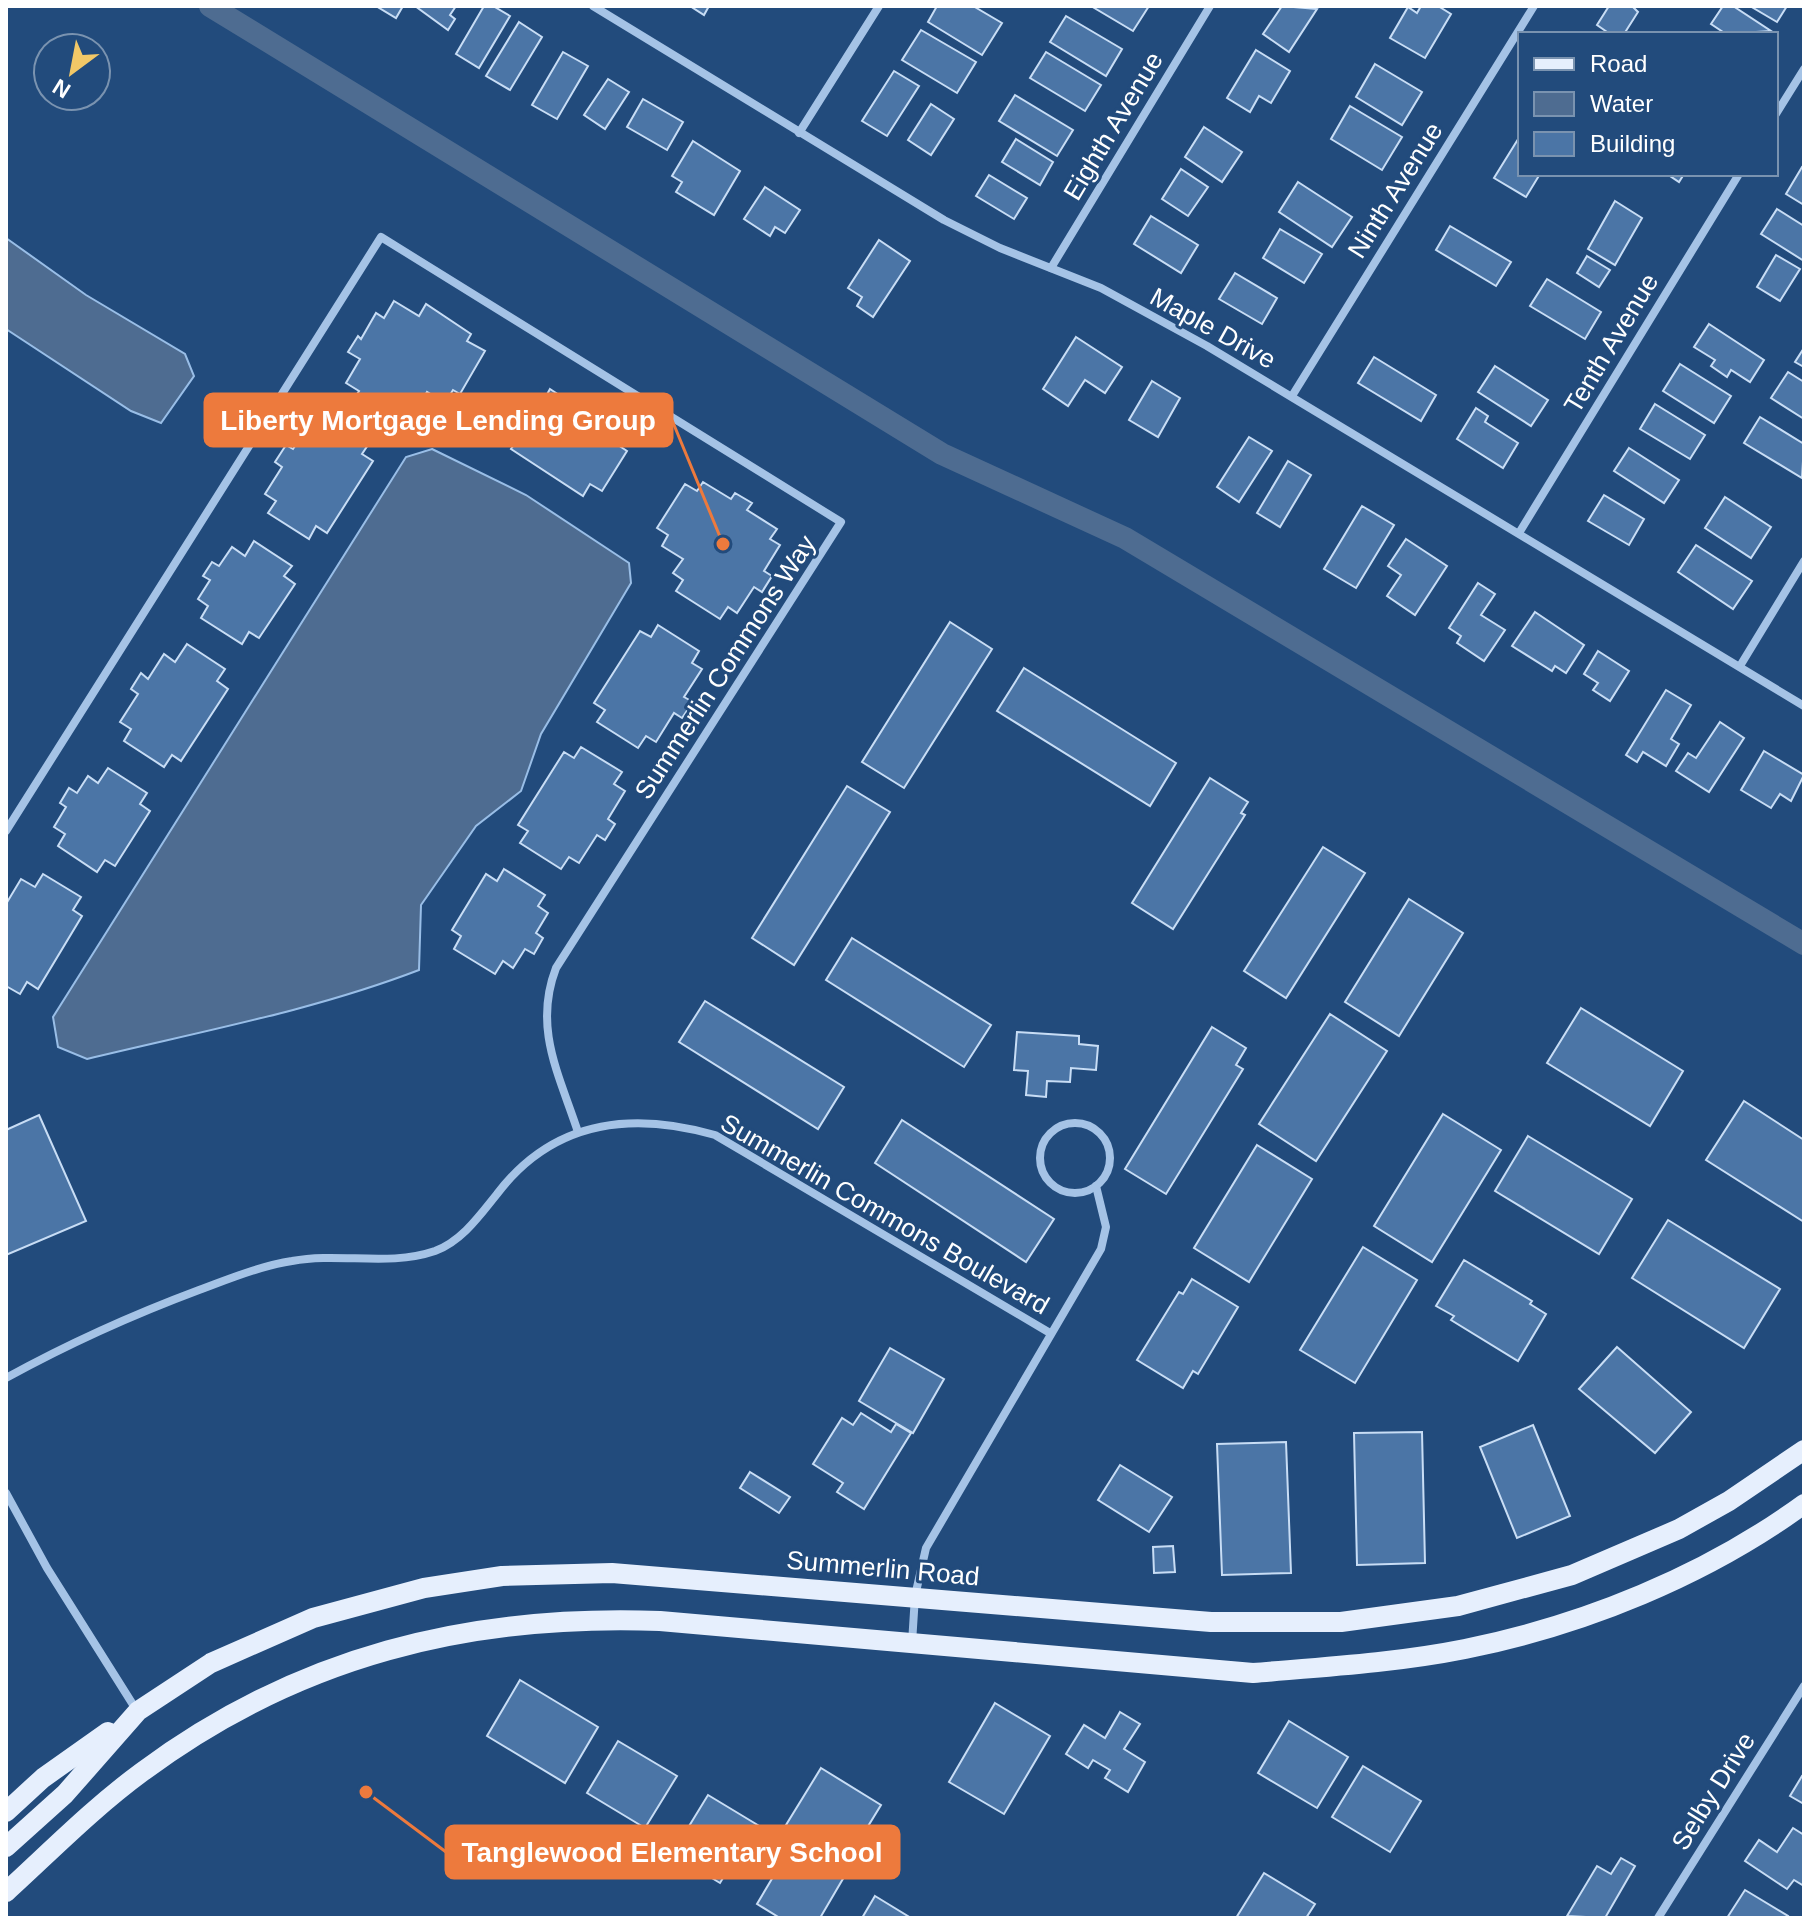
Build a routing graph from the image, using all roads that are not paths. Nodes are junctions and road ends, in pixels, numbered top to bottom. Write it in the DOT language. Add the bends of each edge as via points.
graph roads {
  1 [pos="593,6"];
  2 [pos="879,6"];
  3 [pos="1210,6"];
  4 [pos="1534,6"];
  5 [pos="1804,69"];
  6 [pos="1778,111"];
  7 [pos="799,133"];
  8 [pos="1738,176"];
  9 [pos="1051,268"];
  10 [pos="1292,396"];
  11 [pos="1519,533"];
  12 [pos="1804,561"];
  13 [pos="1740,666"];
  14 [pos="1804,706"];
  15 [pos="6,831"];
  16 [pos="578,1132"];
  17 [pos="1096,1186"];
  18 [pos="1050,1333"];
  19 [pos="6,1378"];
  20 [pos="1804,1450"];
  21 [pos="6,1493"];
  22 [pos="1804,1504"];
  23 [pos="915,1596"];
  24 [pos="912,1643"];
  25 [pos="1804,1686"];
  26 [pos="138,1711"];
  27 [pos="6,1812"];
  28 [pos="6,1847"];
  29 [pos="6,1892"];
  30 [pos="1658,1918"];
  1 -- 7 [label="street, Maple Drive"];
  2 -- 7 [label="street"];
  3 -- 9 [label="street, Eighth Avenue"];
  4 -- 10 [label="street, Ninth Avenue"];
  5 -- 6 [label="street"];
  7 -- 9 [label="street, Maple Drive" via="944,220"];
  8 -- 11 [label="street, Tenth Avenue"];
  9 -- 10 [label="street, Maple Drive" via="1101,288"];
  10 -- 11 [label="street, Maple Drive"];
  11 -- 13 [label="street, Maple Drive"];
  12 -- 13 [label="street"];
  13 -- 14 [label="street, Maple Drive"];
  15 -- 16 [label="street, Summerlin Commons Way" via="381,237 841,522 556,968 544,1019"];
  16 -- 18 [label="street, Summerlin Commons Boulevard" via="644,1121 715,1135"];
  16 -- 19 [label="street, Summerlin Commons Boulevard" via="518,1170 482,1214 440,1249 388,1261 315,1257 238,1275 76,1341"];
  17 -- 17 [label="street" via="1108,1169 1104,1140 1075,1123 1053,1131 1040,1151 1044,1174 1061,1190 1073,1193"];
  17 -- 18 [label="street" via="1106,1227 1101,1249"];
  18 -- 23 [label="street" via="926,1548"];
  20 -- 23 [label="main road, Summerlin Road" via="1729,1501 1626,1554 1516,1592 1402,1616 1281,1625"];
  21 -- 26 [label="street"];
  22 -- 24 [label="main road" via="1734,1548 1639,1595 1524,1635 1405,1659 1253,1673"];
  23 -- 24 [label="street"];
  23 -- 26 [label="main road, Summerlin Road" via="625,1574 502,1576 413,1590 313,1618 211,1663"];
  24 -- 29 [label="main road" via="607,1619 494,1627 404,1645 302,1680 204,1730 108,1799"];
  25 -- 30 [label="street, Selby Drive"];
  26 -- 27 [label="main road" via="43,1778"];
  26 -- 28 [label="main road, Summerlin Road" via="65,1794"];
}
